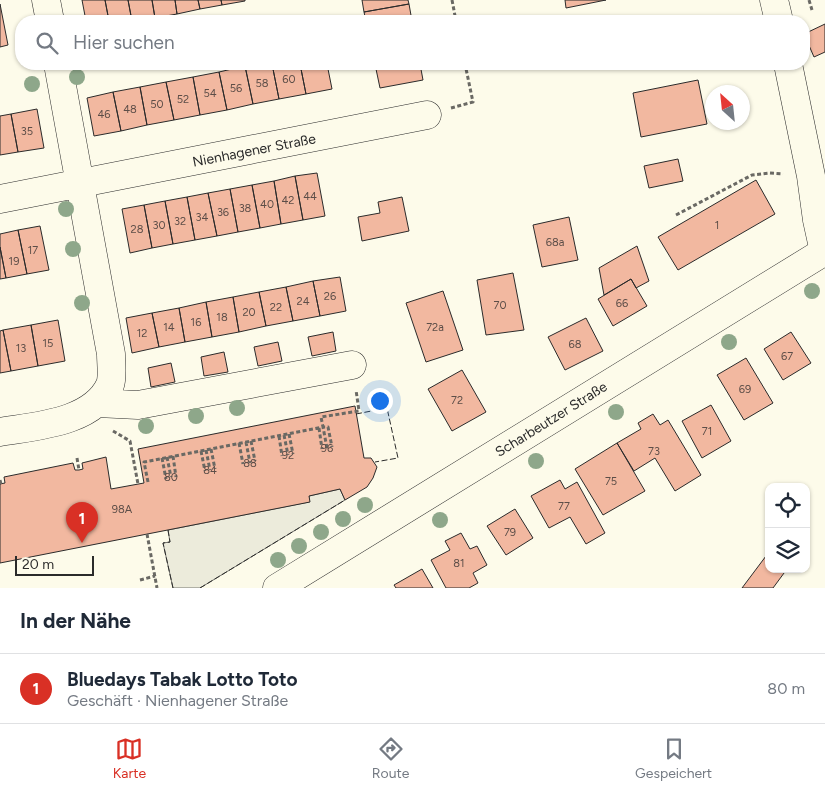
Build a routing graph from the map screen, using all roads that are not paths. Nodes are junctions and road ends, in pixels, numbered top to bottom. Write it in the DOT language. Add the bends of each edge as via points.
graph roads {
  1 [pos="46,0"];
  2 [pos="774,0"];
  3 [pos="49,15"];
  4 [pos="778,15"];
  5 [pos="59,70"];
  6 [pos="789,70"];
  7 [pos="427,115"];
  8 [pos="81,184"];
  9 [pos="0,199"];
  10 [pos="824,251"];
  11 [pos="352,364"];
  12 [pos="97,403"];
  13 [pos="0,432"];
  14 [pos="277,588"];
  1 -- 3 [label="street"];
  2 -- 4 [label="street"];
  5 -- 8 [label="street"];
  6 -- 10 [label="street"];
  7 -- 8 [label="street, Nienhagener Straße"];
  8 -- 9 [label="street, Nienhagener Straße"];
  8 -- 12 [label="street" via="111,354 110,384"];
  10 -- 14 [label="street, Scharbeutzer Straße"];
  11 -- 12 [label="street" via="138,405"];
  12 -- 13 [label="street" via="68,419"];
}
